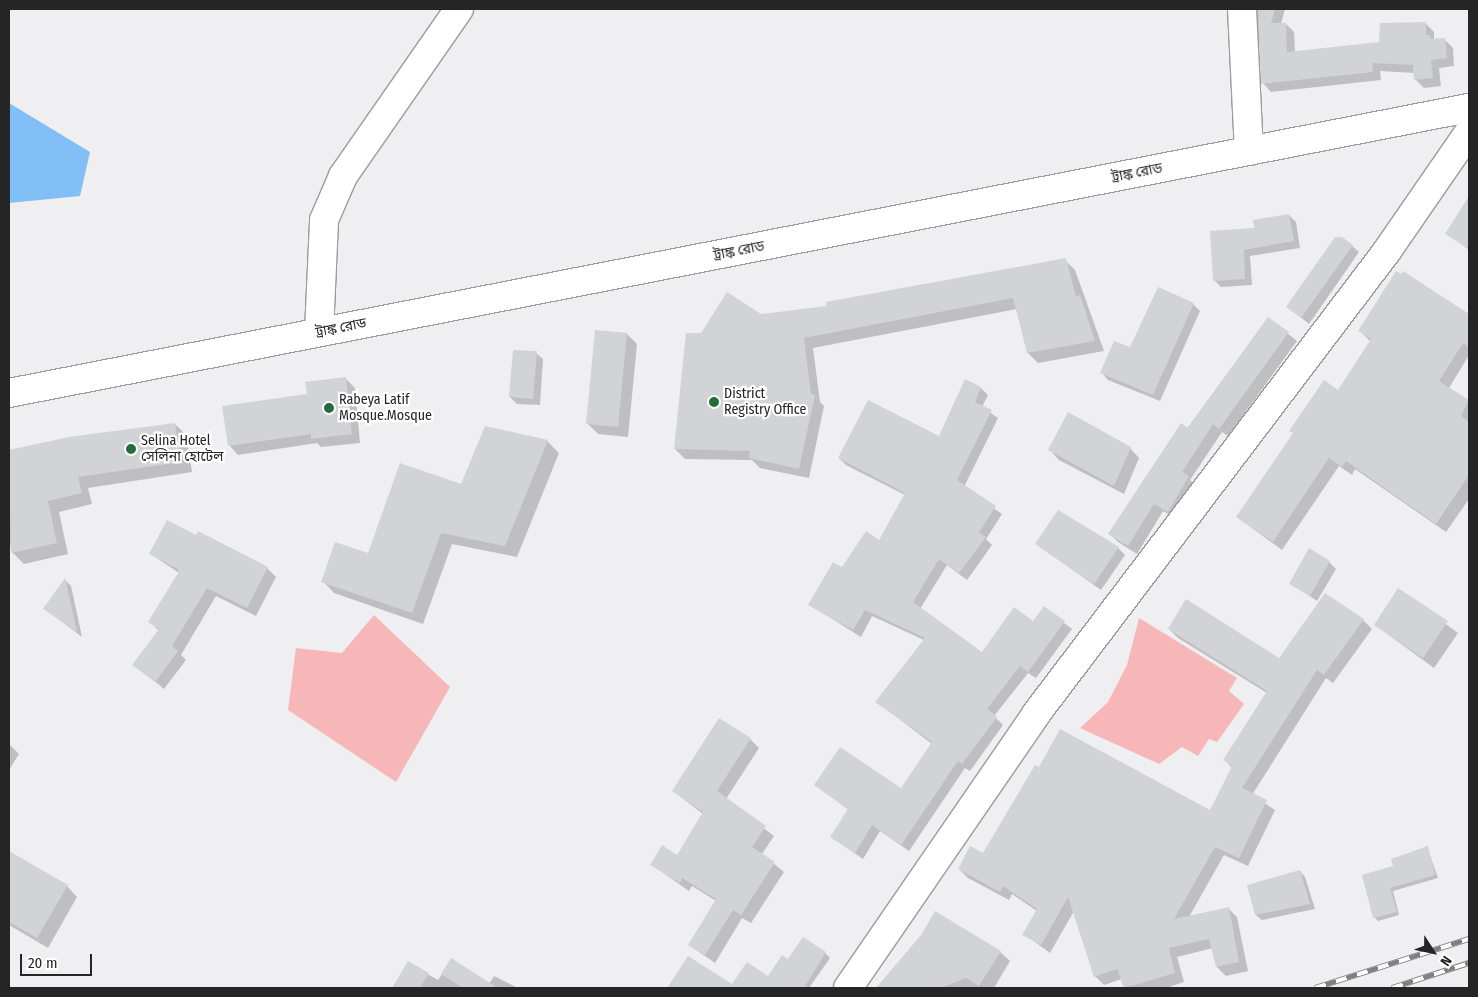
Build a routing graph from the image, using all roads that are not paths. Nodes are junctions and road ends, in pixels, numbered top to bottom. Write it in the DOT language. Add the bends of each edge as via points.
graph roads {
  1 [pos="460,9"];
  2 [pos="1242,9"];
  3 [pos="1469,108"];
  4 [pos="1469,132"];
  5 [pos="1249,151"];
  6 [pos="319,332"];
  7 [pos="9,393"];
  8 [pos="848,988"];
  1 -- 6 [label="main road" via="343,176 324,220"];
  2 -- 5 [label="main road"];
  3 -- 5 [label="main road, ট্রাঙ্ক রোড"];
  4 -- 8 [label="main road" via="1387,251 1036,714"];
  5 -- 6 [label="main road, ট্রাঙ্ক রোড"];
  6 -- 7 [label="main road, ট্রাঙ্ক রোড"];
}
